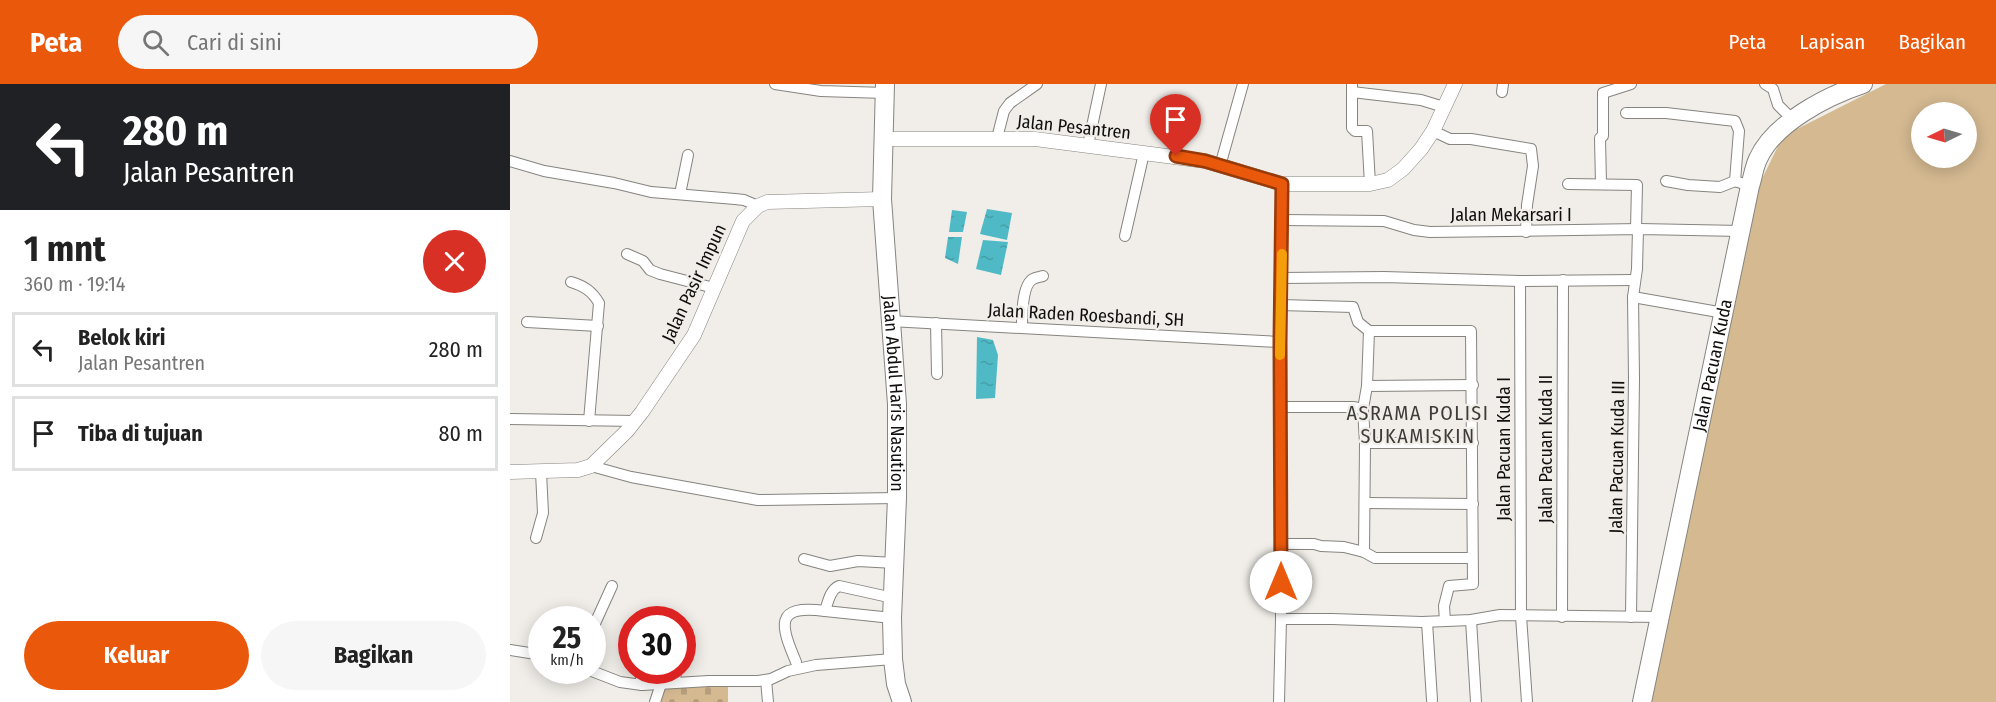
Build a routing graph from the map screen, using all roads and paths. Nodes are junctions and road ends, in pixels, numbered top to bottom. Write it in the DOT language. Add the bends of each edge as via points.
graph roads {
  1 [pos="775,84"];
  2 [pos="1037,84"];
  3 [pos="1101,84"];
  4 [pos="1243,84"];
  5 [pos="1455,84"];
  6 [pos="1630,84"];
  7 [pos="1765,84"];
  8 [pos="1863,84"];
  9 [pos="1352,88"];
  10 [pos="885,89"];
  11 [pos="1835,90"];
  12 [pos="1444,107"];
  13 [pos="1626,113"];
  14 [pos="1793,120"];
  15 [pos="1433,131"];
  16 [pos="997,138"];
  17 [pos="884,139"];
  18 [pos="1088,145"];
  19 [pos="1144,153"];
  20 [pos="688,155"];
  21 [pos="510,161"];
  22 [pos="1220,166"];
  23 [pos="1666,181"];
  24 [pos="1742,183"];
  25 [pos="1282,184"];
  26 [pos="1370,184"];
  27 [pos="1569,184"];
  28 [pos="1601,184"];
  29 [pos="680,194"];
  30 [pos="882,199"];
  31 [pos="758,206"];
  32 [pos="1282,220"];
  33 [pos="1637,229"];
  34 [pos="1736,231"];
  35 [pos="1526,232"];
  36 [pos="1125,236"];
  37 [pos="627,254"];
  38 [pos="1043,276"];
  39 [pos="1281,278"];
  40 [pos="1563,280"];
  41 [pos="1635,280"];
  42 [pos="1520,281"];
  43 [pos="571,282"];
  44 [pos="714,288"];
  45 [pos="1633,297"];
  46 [pos="1280,305"];
  47 [pos="1724,313"];
  48 [pos="890,321"];
  49 [pos="527,322"];
  50 [pos="936,323"];
  51 [pos="598,326"];
  52 [pos="1022,328"];
  53 [pos="1369,331"];
  54 [pos="1280,342"];
  55 [pos="937,374"];
  56 [pos="1473,385"];
  57 [pos="1367,386"];
  58 [pos="1280,407"];
  59 [pos="1363,409"];
  60 [pos="510,419"];
  61 [pos="589,421"];
  62 [pos="636,421"];
  63 [pos="1365,443"];
  64 [pos="1473,443"];
  65 [pos="591,466"];
  66 [pos="510,471"];
  67 [pos="541,472"];
  68 [pos="897,498"];
  69 [pos="1365,503"];
  70 [pos="1473,504"];
  71 [pos="536,538"];
  72 [pos="1281,544"];
  73 [pos="1364,552"];
  74 [pos="1472,558"];
  75 [pos="804,560"];
  76 [pos="895,563"];
  77 [pos="612,586"];
  78 [pos="893,598"];
  79 [pos="603,606"];
  80 [pos="825,611"];
  81 [pos="1521,616"];
  82 [pos="1562,617"];
  83 [pos="1631,617"];
  84 [pos="1660,617"];
  85 [pos="892,618"];
  86 [pos="1281,620"];
  87 [pos="1472,620"];
  88 [pos="1444,621"];
  89 [pos="1427,622"];
  90 [pos="510,650"];
  91 [pos="528,653"];
  92 [pos="893,659"];
  93 [pos="796,662"];
  94 [pos="606,677"];
  95 [pos="766,680"];
  96 [pos="696,682"];
  97 [pos="661,684"];
  98 [pos="642,685"];
  99 [pos="1432,700"];
  100 [pos="655,702"];
  101 [pos="768,702"];
  102 [pos="902,702"];
  103 [pos="1279,702"];
  104 [pos="1476,702"];
  105 [pos="1527,702"];
  106 [pos="1642,702"];
  1 -- 10 [label="street" via="821,91"];
  2 -- 16 [label="street" via="1004,111"];
  3 -- 18 [label="street"];
  4 -- 22 [label="street"];
  5 -- 12 [label="street, Jalan Pesantren"];
  6 -- 28 [label="street" via="1603,93"];
  7 -- 14 [label="street" via="1773,89 1778,105"];
  8 -- 11 [label="main road, Jalan Pacuan Kuda"];
  9 -- 12 [label="street"];
  9 -- 26 [label="street" via="1352,128 1367,131"];
  10 -- 17 [label="main road, Jalan Abdul Haris Nasution"];
  11 -- 14 [label="main road, Jalan Pacuan Kuda"];
  12 -- 15 [label="street, Jalan Pesantren"];
  13 -- 24 [label="street" via="1735,121"];
  14 -- 24 [label="main road, Jalan Pacuan Kuda" via="1773,137"];
  15 -- 26 [label="street, Jalan Pesantren" via="1403,169 1388,180"];
  15 -- 35 [label="street" via="1450,139 1531,149 1533,166"];
  16 -- 17 [label="street, Jalan Pesantren"];
  16 -- 18 [label="street, Jalan Pesantren"];
  17 -- 30 [label="main road, Jalan Abdul Haris Nasution"];
  18 -- 19 [label="street, Jalan Pesantren"];
  19 -- 22 [label="street, Jalan Pesantren"];
  19 -- 36 [label="street"];
  20 -- 29 [label="street"];
  21 -- 29 [label="street" via="651,192"];
  22 -- 25 [label="street, Jalan Pesantren"];
  23 -- 24 [label="street" via="1720,186"];
  24 -- 34 [label="main road, Jalan Pacuan Kuda"];
  25 -- 26 [label="street, Jalan Pesantren"];
  25 -- 32 [label="street"];
  27 -- 28 [label="street"];
  28 -- 33 [label="street, Jalan Pacuan Kuda III" via="1636,185"];
  29 -- 31 [label="street" via="735,198"];
  30 -- 31 [label="street" via="767,202"];
  30 -- 48 [label="main road, Jalan Abdul Haris Nasution"];
  31 -- 44 [label="street, Jalan Pasir Impun" via="743,221"];
  32 -- 35 [label="street, Jalan Mekarsari I" via="1384,221 1430,232"];
  32 -- 39 [label="street"];
  33 -- 34 [label="street, Jalan Mekarsari I"];
  33 -- 35 [label="street, Jalan Mekarsari I"];
  33 -- 41 [label="street, Jalan Pacuan Kuda III"];
  34 -- 47 [label="main road, Jalan Pacuan Kuda"];
  37 -- 44 [label="street" via="660,274"];
  38 -- 52 [label="street" via="1027,285"];
  39 -- 42 [label="street"];
  39 -- 46 [label="street"];
  40 -- 41 [label="street"];
  40 -- 42 [label="street"];
  40 -- 82 [label="street, Jalan Pacuan Kuda II"];
  41 -- 45 [label="street, Jalan Pacuan Kuda III"];
  42 -- 81 [label="street, Jalan Pacuan Kuda I"];
  43 -- 51 [label="street" via="594,295 599,303"];
  44 -- 62 [label="street, Jalan Pasir Impun" via="694,335"];
  45 -- 47 [label="street"];
  45 -- 83 [label="street, Jalan Pacuan Kuda III"];
  46 -- 53 [label="street" via="1353,307 1358,322"];
  46 -- 54 [label="street"];
  47 -- 84 [label="main road, Jalan Pacuan Kuda"];
  48 -- 50 [label="street, Jalan Raden Roesbandi, SH"];
  48 -- 68 [label="main road, Jalan Abdul Haris Nasution" via="897,404"];
  49 -- 51 [label="street"];
  50 -- 52 [label="street, Jalan Raden Roesbandi, SH"];
  50 -- 55 [label="street"];
  51 -- 61 [label="street"];
  52 -- 54 [label="street, Jalan Raden Roesbandi, SH"];
  53 -- 56 [label="street" via="1471,331"];
  53 -- 57 [label="street"];
  54 -- 58 [label="street"];
  56 -- 57 [label="street"];
  56 -- 64 [label="street"];
  57 -- 59 [label="street"];
  58 -- 59 [label="street"];
  58 -- 72 [label="street"];
  59 -- 63 [label="street"];
  60 -- 61 [label="street"];
  61 -- 62 [label="street"];
  62 -- 65 [label="street, Jalan Pasir Impun"];
  63 -- 64 [label="street"];
  63 -- 69 [label="street"];
  64 -- 70 [label="street"];
  65 -- 67 [label="street"];
  65 -- 68 [label="street" via="758,500"];
  66 -- 67 [label="street"];
  67 -- 71 [label="street" via="543,513"];
  68 -- 76 [label="main road, Jalan Abdul Haris Nasution"];
  69 -- 70 [label="street"];
  69 -- 73 [label="street"];
  70 -- 74 [label="street"];
  72 -- 73 [label="street" via="1344,547"];
  72 -- 86 [label="street"];
  73 -- 74 [label="street" via="1375,558"];
  74 -- 88 [label="street" via="1473,584 1449,586"];
  75 -- 76 [label="street" via="830,566 849,561"];
  76 -- 78 [label="main road, Jalan Abdul Haris Nasution"];
  77 -- 79 [label="street"];
  78 -- 80 [label="street" via="839,586"];
  78 -- 85 [label="main road, Jalan Abdul Haris Nasution"];
  80 -- 85 [label="street"];
  80 -- 93 [label="street" via="796,610 786,618 784,632"];
  81 -- 82 [label="street"];
  81 -- 87 [label="street"];
  81 -- 105 [label="street, Jalan Pacuan Kuda I"];
  82 -- 83 [label="street"];
  83 -- 84 [label="street"];
  84 -- 106 [label="main road, Jalan Pacuan Kuda"];
  85 -- 92 [label="main road, Jalan Abdul Haris Nasution"];
  86 -- 89 [label="street"];
  86 -- 103 [label="street"];
  87 -- 88 [label="street"];
  87 -- 104 [label="street"];
  88 -- 89 [label="street"];
  89 -- 99 [label="street"];
  90 -- 91 [label="street"];
  92 -- 95 [label="street" via="816,665"];
  92 -- 102 [label="main road, Jalan Abdul Haris Nasution"];
  94 -- 98 [label="street"];
  95 -- 96 [label="street"];
  95 -- 101 [label="street"];
  97 -- 98 [label="street"];
  97 -- 100 [label="street"];
}
